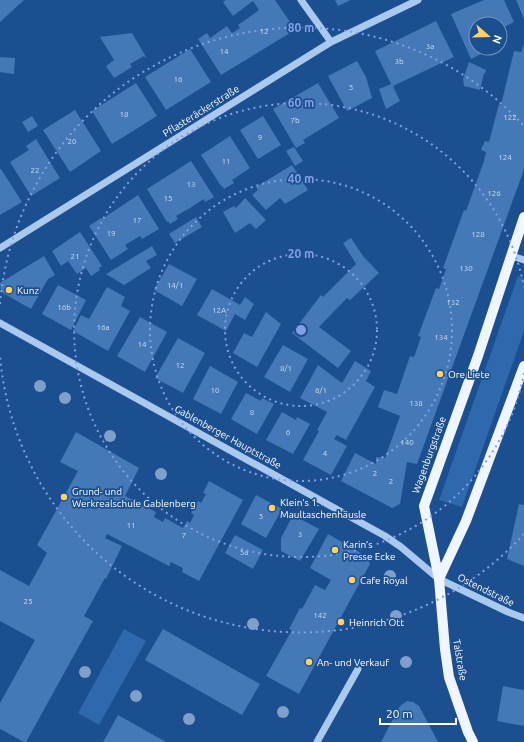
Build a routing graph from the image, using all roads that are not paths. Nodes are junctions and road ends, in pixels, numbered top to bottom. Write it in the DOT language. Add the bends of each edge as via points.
graph roads {
  1 [pos="301,0"];
  2 [pos="418,0"];
  3 [pos="331,42"];
  4 [pos="524,217"];
  5 [pos="0,248"];
  6 [pos="512,256"];
  7 [pos="524,260"];
  8 [pos="0,324"];
  9 [pos="524,366"];
  10 [pos="439,579"];
  11 [pos="524,618"];
  12 [pos="358,670"];
  13 [pos="317,742"];
  14 [pos="473,742"];
  1 -- 3 [label="street"];
  2 -- 3 [label="street, Pflasteräckerstraße"];
  3 -- 5 [label="street, Pflasteräckerstraße"];
  4 -- 6 [label="main road, Wagenburgstraße"];
  6 -- 7 [label="street"];
  6 -- 10 [label="main road, Wagenburgstraße" via="424,506"];
  8 -- 10 [label="street, Gablenberger Hauptstraße" via="385,536"];
  9 -- 10 [label="main road" via="466,522"];
  10 -- 11 [label="street, Ostendstraße"];
  10 -- 14 [label="main road, Talstraße" via="449,677"];
  12 -- 13 [label="street"];
}
